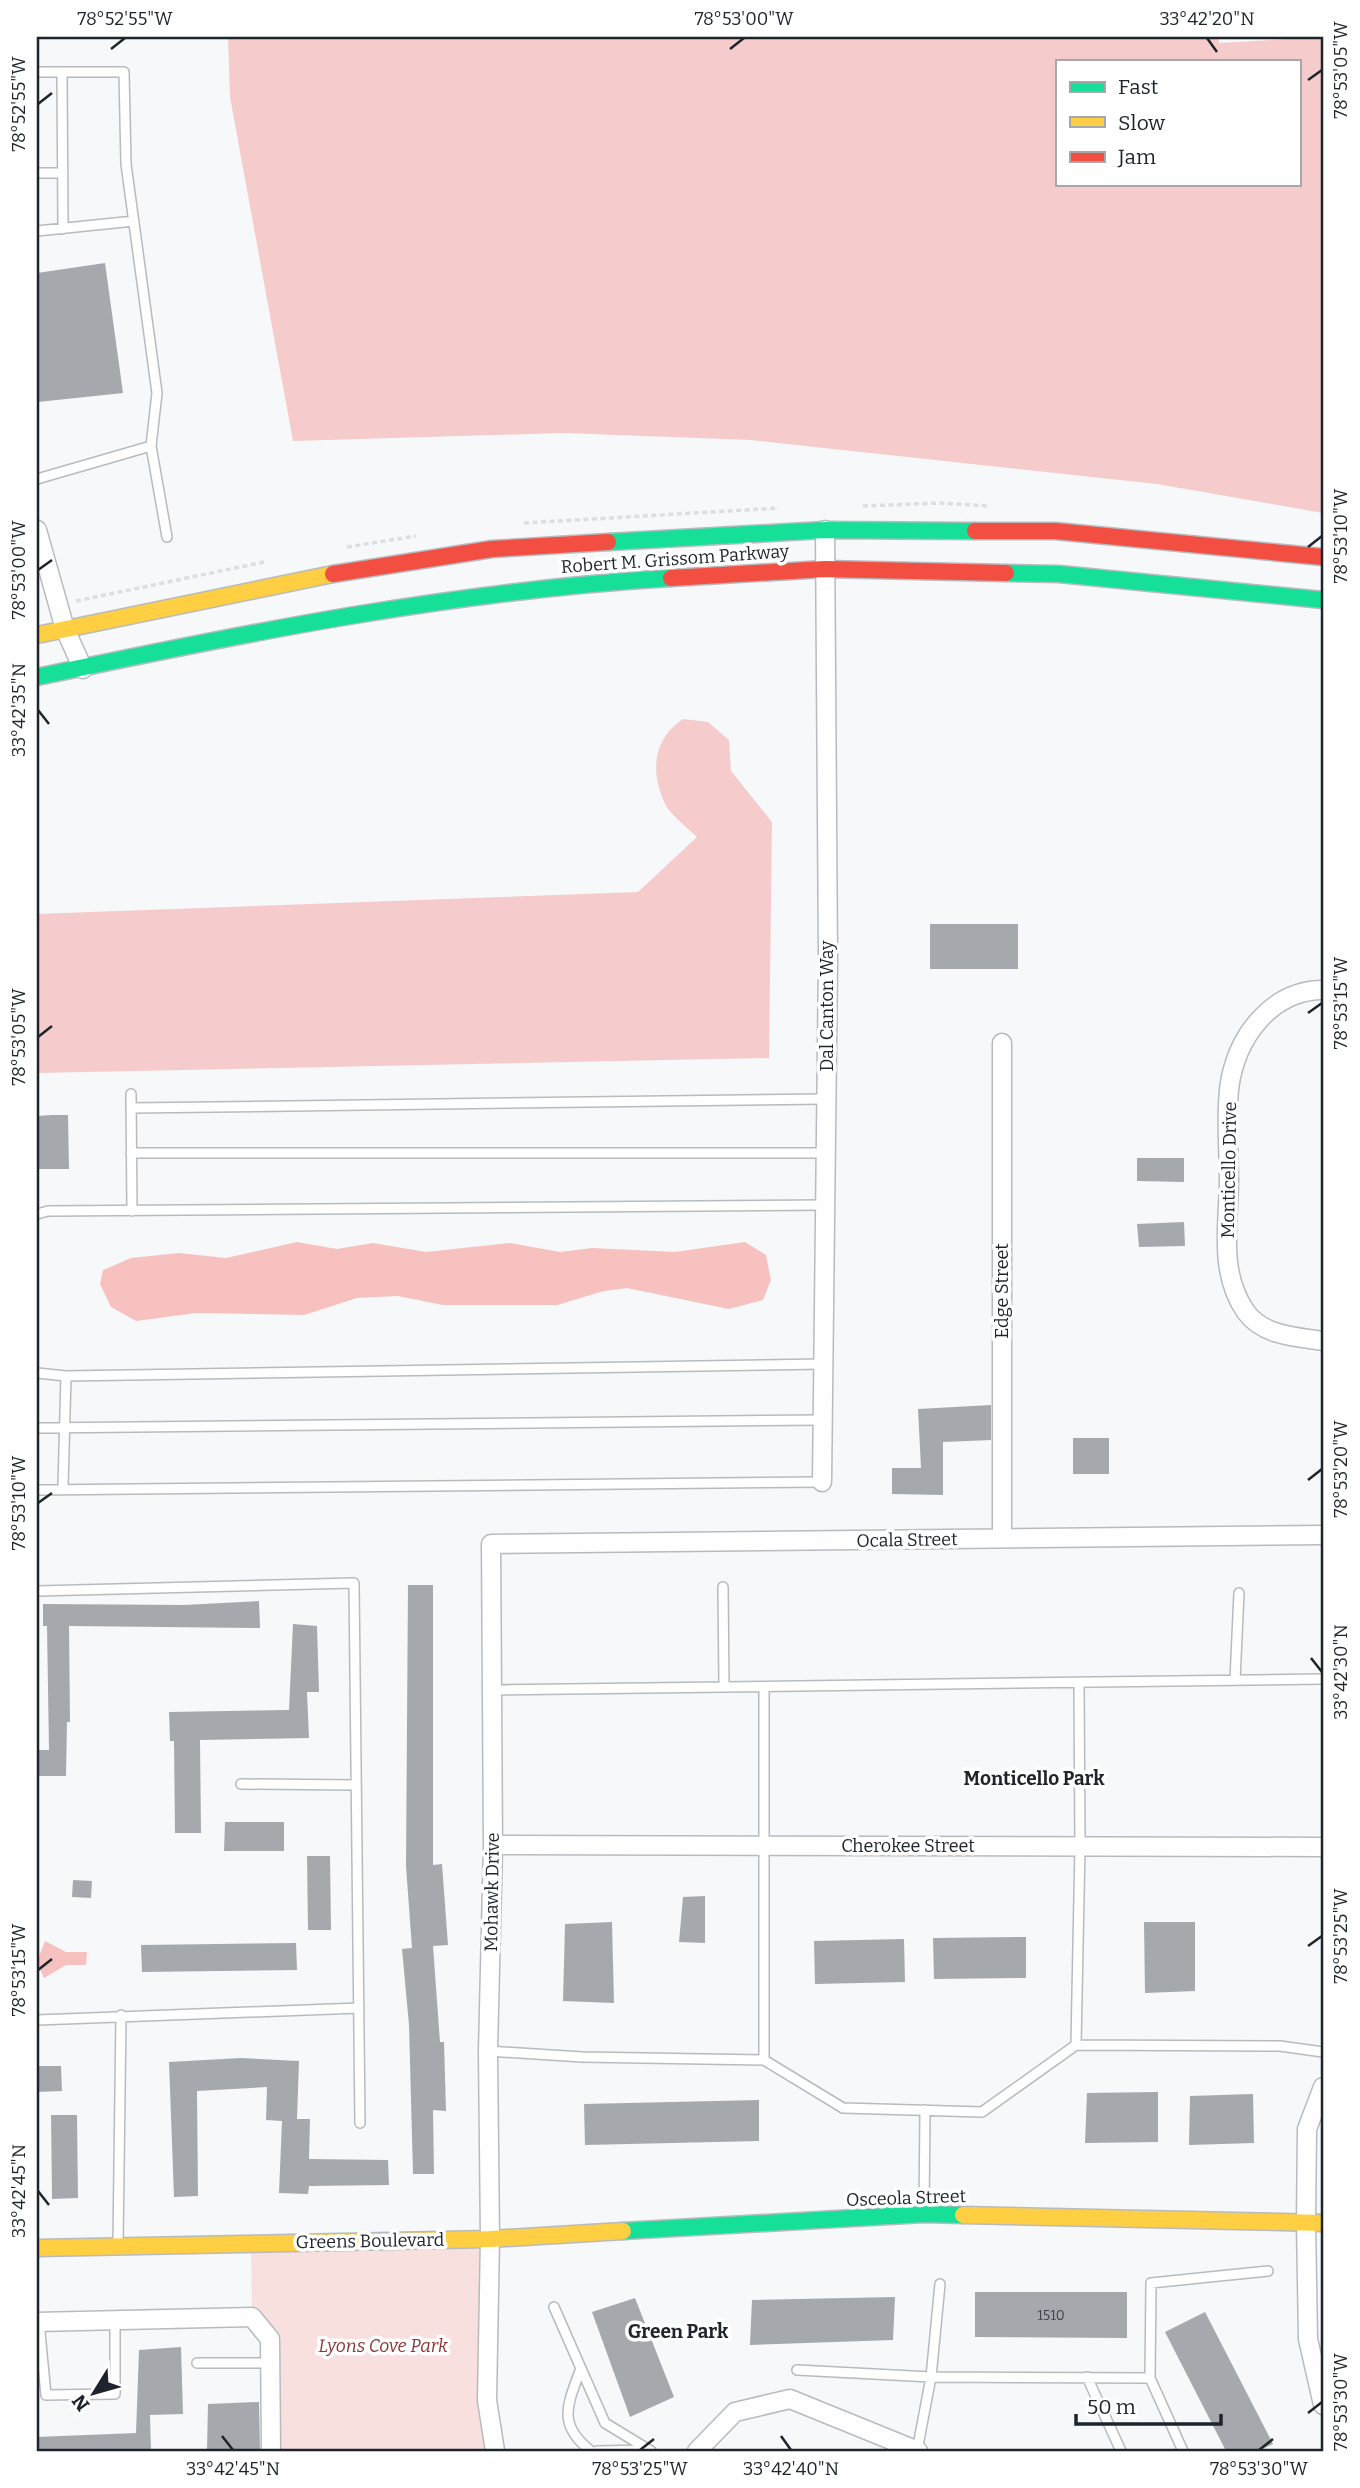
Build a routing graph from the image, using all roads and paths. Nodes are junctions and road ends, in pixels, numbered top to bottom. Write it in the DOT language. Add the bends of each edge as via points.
graph roads {
  1 [pos="37,72"];
  2 [pos="62,72"];
  3 [pos="37,173"];
  4 [pos="63,173"];
  5 [pos="134,221"];
  6 [pos="64,229"];
  7 [pos="37,231"];
  8 [pos="151,446"];
  9 [pos="37,479"];
  10 [pos="37,530"];
  11 [pos="825,530"];
  12 [pos="167,537"];
  13 [pos="1323,556"];
  14 [pos="825,569"];
  15 [pos="1323,600"];
  16 [pos="65,629"];
  17 [pos="37,635"];
  18 [pos="83,669"];
  19 [pos="37,677"];
  20 [pos="1323,990"];
  21 [pos="1002,1043"];
  22 [pos="131,1094"];
  23 [pos="827,1099"];
  24 [pos="131,1108"];
  25 [pos="131,1153"];
  26 [pos="826,1153"];
  27 [pos="825,1205"];
  28 [pos="132,1211"];
  29 [pos="37,1214"];
  30 [pos="1323,1341"];
  31 [pos="823,1364"];
  32 [pos="37,1373"];
  33 [pos="66,1376"];
  34 [pos="822,1420"];
  35 [pos="37,1428"];
  36 [pos="65,1429"];
  37 [pos="822,1482"];
  38 [pos="63,1488"];
  39 [pos="37,1490"];
  40 [pos="1323,1535"];
  41 [pos="1002,1538"];
  42 [pos="491,1544"];
  43 [pos="723,1587"];
  44 [pos="37,1591"];
  45 [pos="1239,1593"];
  46 [pos="1323,1679"];
  47 [pos="1235,1680"];
  48 [pos="1080,1682"];
  49 [pos="724,1687"];
  50 [pos="764,1687"];
  51 [pos="492,1690"];
  52 [pos="241,1784"];
  53 [pos="356,1785"];
  54 [pos="493,1844"];
  55 [pos="762,1845"];
  56 [pos="1080,1846"];
  57 [pos="1323,1847"];
  58 [pos="359,2008"];
  59 [pos="121,2015"];
  60 [pos="37,2020"];
  61 [pos="1076,2045"];
  62 [pos="488,2051"];
  63 [pos="1323,2052"];
  64 [pos="764,2060"];
  65 [pos="1323,2087"];
  66 [pos="925,2110"];
  67 [pos="360,2123"];
  68 [pos="924,2214"];
  69 [pos="1315,2223"];
  70 [pos="490,2239"];
  71 [pos="118,2247"];
  72 [pos="37,2248"];
  73 [pos="1268,2272"];
  74 [pos="940,2284"];
  75 [pos="554,2307"];
  76 [pos="115,2320"];
  77 [pos="38,2322"];
  78 [pos="197,2363"];
  79 [pos="270,2363"];
  80 [pos="581,2368"];
  81 [pos="797,2370"];
  82 [pos="931,2377"];
  83 [pos="1087,2378"];
  84 [pos="1150,2378"];
  85 [pos="1323,2405"];
  86 [pos="271,2451"];
  87 [pos="495,2451"];
  88 [pos="591,2451"];
  89 [pos="597,2451"];
  90 [pos="650,2451"];
  91 [pos="696,2451"];
  92 [pos="917,2451"];
  93 [pos="1121,2451"];
  94 [pos="1183,2451"];
  1 -- 2 [label="lane"];
  2 -- 4 [label="lane"];
  2 -- 5 [label="lane" via="124,72 126,164"];
  3 -- 4 [label="lane"];
  4 -- 6 [label="lane"];
  5 -- 6 [label="lane"];
  5 -- 8 [label="lane" via="156,393"];
  6 -- 7 [label="lane"];
  8 -- 9 [label="lane"];
  8 -- 12 [label="lane"];
  10 -- 16 [label="street"];
  11 -- 13 [label="main road, Robert M. Grissom Parkway" via="1055,531"];
  11 -- 14 [label="street, Dal Canton Way"];
  11 -- 16 [label="main road, Robert M. Grissom Parkway" via="492,549 302,579"];
  14 -- 15 [label="main road, Robert M. Grissom Parkway" via="1059,574"];
  14 -- 18 [label="main road, Robert M. Grissom Parkway" via="587,583 476,595 284,625"];
  14 -- 23 [label="street, Dal Canton Way"];
  16 -- 17 [label="main road, Robert M. Grissom Parkway"];
  16 -- 18 [label="street"];
  18 -- 19 [label="main road, Robert M. Grissom Parkway"];
  20 -- 30 [label="street, Monticello Drive" via="1304,990 1266,1009 1242,1044 1230,1078 1228,1276 1247,1314 1274,1333"];
  21 -- 41 [label="street, Edge Street"];
  22 -- 24 [label="lane"];
  23 -- 24 [label="lane"];
  23 -- 26 [label="street, Dal Canton Way"];
  24 -- 25 [label="lane"];
  25 -- 26 [label="lane"];
  25 -- 28 [label="lane"];
  26 -- 27 [label="street, Dal Canton Way"];
  27 -- 28 [label="lane"];
  27 -- 31 [label="street, Dal Canton Way"];
  28 -- 29 [label="lane"];
  31 -- 33 [label="lane"];
  31 -- 34 [label="street, Dal Canton Way"];
  32 -- 33 [label="lane"];
  33 -- 36 [label="lane"];
  34 -- 36 [label="lane"];
  34 -- 37 [label="street, Dal Canton Way"];
  35 -- 36 [label="lane"];
  36 -- 38 [label="lane"];
  37 -- 38 [label="lane"];
  38 -- 39 [label="lane"];
  40 -- 41 [label="street, Ocala Street"];
  41 -- 42 [label="street, Ocala Street"];
  42 -- 51 [label="street, Mohawk Drive"];
  43 -- 49 [label="lane"];
  44 -- 53 [label="lane" via="354,1583"];
  45 -- 47 [label="lane"];
  46 -- 47 [label="lane"];
  47 -- 48 [label="lane"];
  48 -- 50 [label="lane"];
  48 -- 56 [label="lane"];
  49 -- 50 [label="lane"];
  49 -- 51 [label="lane"];
  50 -- 55 [label="lane"];
  51 -- 54 [label="street, Mohawk Drive"];
  52 -- 53 [label="lane"];
  53 -- 58 [label="lane"];
  54 -- 55 [label="street, Cherokee Street"];
  54 -- 62 [label="street, Mohawk Drive"];
  55 -- 56 [label="street, Cherokee Street"];
  55 -- 64 [label="lane"];
  56 -- 57 [label="street, Cherokee Street"];
  56 -- 61 [label="lane"];
  58 -- 59 [label="lane"];
  58 -- 67 [label="lane"];
  59 -- 60 [label="lane"];
  59 -- 71 [label="lane"];
  61 -- 63 [label="lane" via="1280,2046"];
  61 -- 66 [label="lane" via="982,2112"];
  62 -- 64 [label="lane"];
  62 -- 70 [label="street, Mohawk Drive"];
  64 -- 66 [label="lane" via="843,2108"];
  65 -- 69 [label="street" via="1307,2129"];
  66 -- 68 [label="lane"];
  68 -- 69 [label="main road, Osceola Street"];
  68 -- 70 [label="main road, Osceola Street"];
  69 -- 85 [label="street" via="1308,2339"];
  70 -- 71 [label="main road, Greens Boulevard"];
  70 -- 87 [label="street" via="487,2400"];
  71 -- 72 [label="main road, Greens Boulevard"];
  73 -- 84 [label="lane" via="1151,2283"];
  74 -- 82 [label="lane"];
  75 -- 80 [label="lane"];
  76 -- 77 [label="street"];
  76 -- 77 [label="lane" via="115,2394 46,2395"];
  76 -- 79 [label="street" via="252,2317 270,2339"];
  78 -- 79 [label="lane"];
  79 -- 86 [label="street"];
  80 -- 88 [label="lane" via="566,2409 567,2423"];
  80 -- 90 [label="lane" via="605,2423"];
  81 -- 82 [label="lane"];
  82 -- 83 [label="lane"];
  82 -- 92 [label="lane"];
  83 -- 84 [label="lane"];
  83 -- 93 [label="lane"];
  84 -- 94 [label="lane"];
  89 -- 90 [label="lane"];
  91 -- 92 [label="street" via="734,2412 790,2399"];
}
